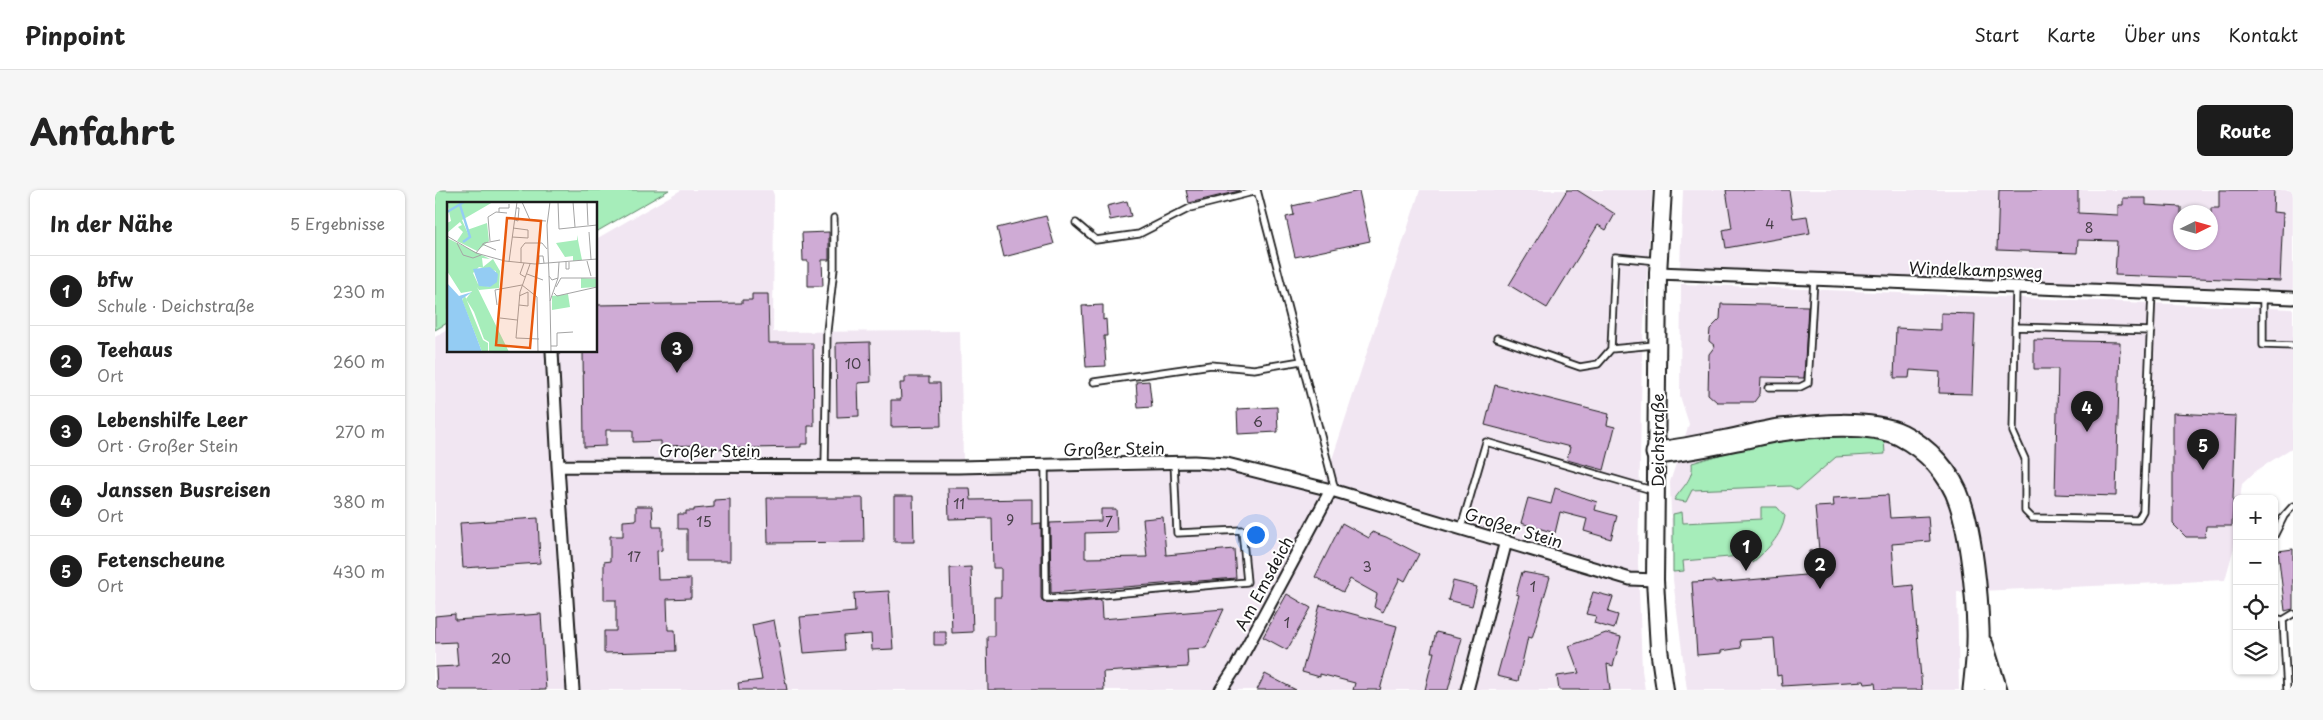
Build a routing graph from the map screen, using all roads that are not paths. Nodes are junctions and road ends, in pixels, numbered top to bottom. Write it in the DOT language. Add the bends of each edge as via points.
graph roads {
  1 [pos="1663,190"];
  2 [pos="1257,191"];
  3 [pos="834,218"];
  4 [pos="1076,222"];
  5 [pos="1659,267"];
  6 [pos="1814,279"];
  7 [pos="2016,287"];
  8 [pos="2152,292"];
  9 [pos="2263,296"];
  10 [pos="2293,298"];
  11 [pos="2015,327"];
  12 [pos="2151,331"];
  13 [pos="1497,338"];
  14 [pos="1657,345"];
  15 [pos="2293,346"];
  16 [pos="1611,349"];
  17 [pos="552,352"];
  18 [pos="1301,361"];
  19 [pos="1094,382"];
  20 [pos="1769,387"];
  21 [pos="1657,453"];
  22 [pos="1175,462"];
  23 [pos="1045,465"];
  24 [pos="558,466"];
  25 [pos="825,467"];
  26 [pos="1333,491"];
  27 [pos="1657,492"];
  28 [pos="2293,506"];
  29 [pos="1461,528"];
  30 [pos="2278,528"];
  31 [pos="1506,541"];
  32 [pos="1655,580"];
  33 [pos="2293,614"];
  34 [pos="2278,619"];
  35 [pos="2283,620"];
  36 [pos="1978,630"];
  37 [pos="573,690"];
  38 [pos="1221,690"];
  39 [pos="1467,690"];
  40 [pos="1665,690"];
  41 [pos="1974,690"];
  42 [pos="1996,690"];
  43 [pos="2287,690"];
  1 -- 5 [label="main road, Deichstraße"];
  2 -- 4 [label="lane" via="1190,208 1139,234 1096,240"];
  2 -- 18 [label="lane"];
  3 -- 25 [label="lane" via="834,268 827,331"];
  5 -- 6 [label="street, Windelkampsweg"];
  5 -- 14 [label="main road, Deichstraße"];
  5 -- 16 [label="lane" via="1615,257"];
  6 -- 7 [label="street, Windelkampsweg"];
  6 -- 20 [label="lane" via="1808,383 1800,387"];
  7 -- 8 [label="street, Windelkampsweg"];
  7 -- 11 [label="lane"];
  8 -- 9 [label="street, Windelkampsweg"];
  8 -- 12 [label="lane"];
  9 -- 10 [label="street, Windelkampsweg"];
  9 -- 15 [label="lane" via="2263,345"];
  11 -- 12 [label="lane"];
  11 -- 12 [label="lane" via="2013,432 2025,459 2025,511 2033,518 2138,520 2143,511"];
  13 -- 16 [label="lane" via="1581,367 1599,364"];
  14 -- 16 [label="lane"];
  14 -- 21 [label="main road, Deichstraße"];
  17 -- 24 [label="street"];
  18 -- 19 [label="lane" via="1254,369 1211,365"];
  18 -- 26 [label="lane"];
  21 -- 27 [label="main road, Deichstraße"];
  21 -- 36 [label="highway" via="1779,430 1864,427 1900,435 1934,459 1960,501 1968,537"];
  22 -- 23 [label="street, Großer Stein"];
  22 -- 23 [label="lane" via="1177,533 1242,530 1247,582 1045,598"];
  22 -- 26 [label="street, Großer Stein" via="1227,464"];
  23 -- 25 [label="street, Großer Stein"];
  24 -- 25 [label="street, Großer Stein"];
  24 -- 37 [label="street"];
  26 -- 29 [label="street, Großer Stein"];
  26 -- 38 [label="street, Am Emsdeich"];
  27 -- 29 [label="lane" via="1485,442"];
  27 -- 32 [label="main road, Deichstraße"];
  28 -- 30 [label="lane"];
  29 -- 31 [label="street, Großer Stein"];
  31 -- 32 [label="street, Großer Stein" via="1629,579"];
  31 -- 39 [label="street"];
  32 -- 40 [label="main road, Deichstraße"];
  33 -- 35 [label="lane"];
  34 -- 35 [label="lane"];
  35 -- 43 [label="lane"];
  36 -- 41 [label="highway"];
  36 -- 42 [label="highway"];
}
